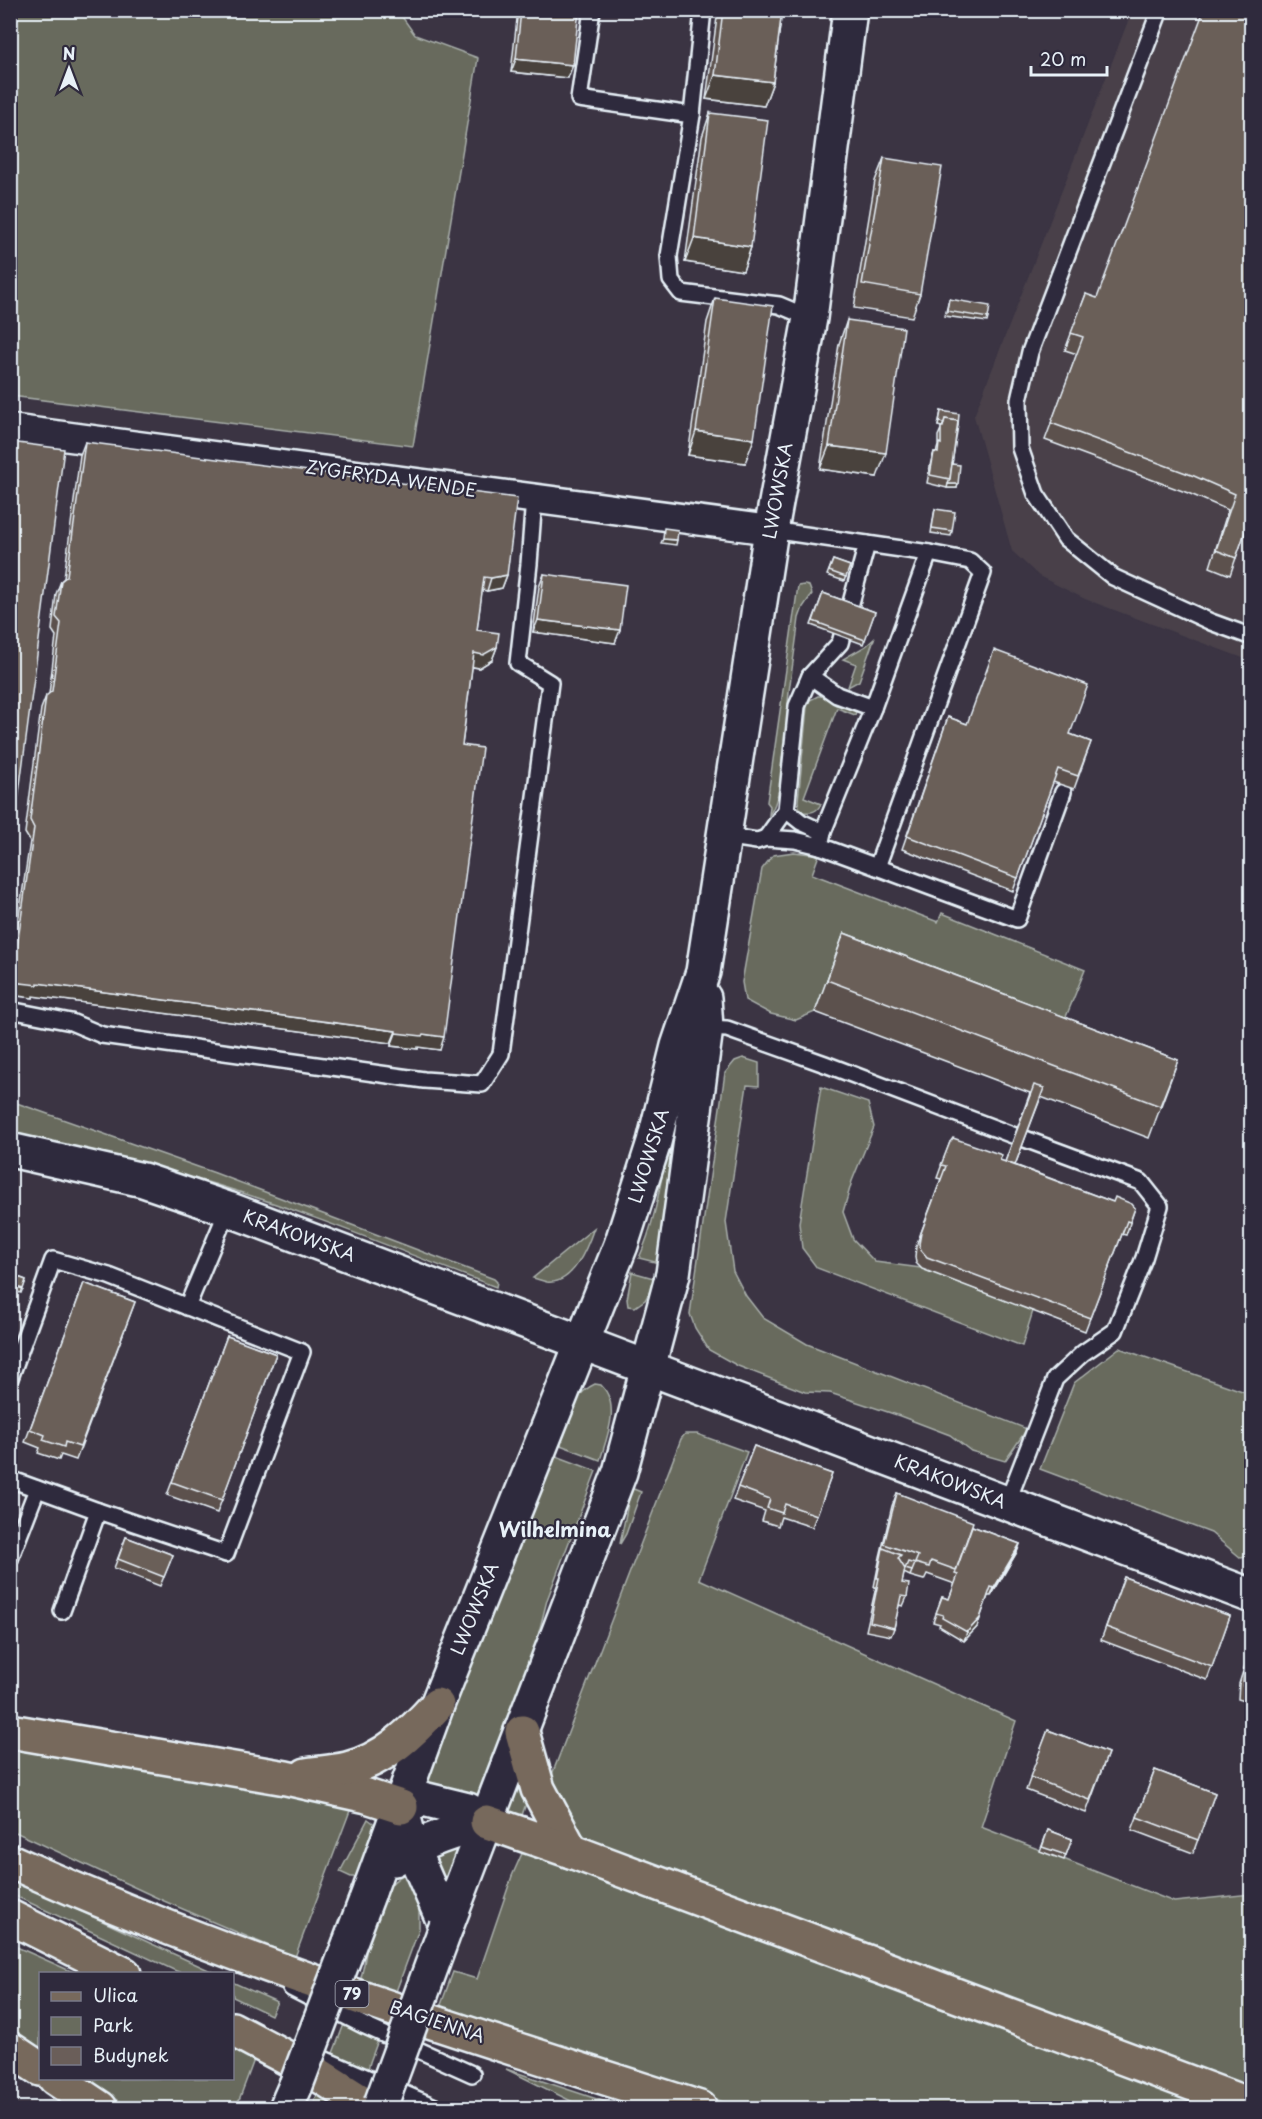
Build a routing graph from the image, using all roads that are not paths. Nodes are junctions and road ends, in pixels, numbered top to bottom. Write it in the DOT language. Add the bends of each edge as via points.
graph roads {
  1 [pos="592,10"];
  2 [pos="703,10"];
  3 [pos="850,10"];
  4 [pos="1160,10"];
  5 [pos="692,115"];
  6 [pos="810,318"];
  7 [pos="22,435"];
  8 [pos="534,498"];
  9 [pos="771,530"];
  10 [pos="867,544"];
  11 [pos="929,553"];
  12 [pos="1251,637"];
  13 [pos="810,676"];
  14 [pos="873,708"];
  15 [pos="1063,792"];
  16 [pos="786,810"];
  17 [pos="724,837"];
  18 [pos="766,838"];
  19 [pos="821,839"];
  20 [pos="877,867"];
  21 [pos="703,972"];
  22 [pos="10,1010"];
  23 [pos="706,1028"];
  24 [pos="10,1150"];
  25 [pos="228,1209"];
  26 [pos="187,1307"];
  27 [pos="582,1341"];
  28 [pos="649,1369"];
  29 [pos="10,1378"];
  30 [pos="10,1479"];
  31 [pos="37,1489"];
  32 [pos="1007,1503"];
  33 [pos="98,1511"];
  34 [pos="10,1559"];
  35 [pos="1251,1596"];
  36 [pos="62,1611"];
  37 [pos="437,1705"];
  38 [pos="10,1731"];
  39 [pos="522,1732"];
  40 [pos="286,1778"];
  41 [pos="401,1807"];
  42 [pos="487,1822"];
  43 [pos="412,1848"];
  44 [pos="571,1851"];
  45 [pos="10,1861"];
  46 [pos="374,1880"];
  47 [pos="10,1917"];
  48 [pos="446,1928"];
  49 [pos="199,1940"];
  50 [pos="120,1972"];
  51 [pos="234,2023"];
  52 [pos="234,2030"];
  53 [pos="10,2049"];
  54 [pos="39,2068"];
  55 [pos="472,2074"];
  56 [pos="56,2080"];
  57 [pos="292,2101"];
  58 [pos="1251,2106"];
  59 [pos="100,2109"];
  60 [pos="371,2109"];
  61 [pos="379,2109"];
  62 [pos="437,2109"];
  63 [pos="700,2109"];
  1 -- 5 [label="lane" via="579,99"];
  2 -- 5 [label="lane"];
  3 -- 6 [label="street, LWOWSKA"];
  4 -- 12 [label="lane" via="1030,352 1019,400 1020,448 1036,494 1066,539 1113,577"];
  5 -- 6 [label="lane" via="669,256 671,280 681,293 779,305"];
  6 -- 9 [label="street, LWOWSKA"];
  7 -- 8 [label="street, ZYGFRYDA WENDE"];
  8 -- 9 [label="street, ZYGFRYDA WENDE"];
  8 -- 22 [label="lane" via="518,663 550,683 501,1054 482,1084 102,1035 70,1022"];
  9 -- 10 [label="lane"];
  9 -- 17 [label="street, LWOWSKA"];
  10 -- 11 [label="lane"];
  10 -- 13 [label="lane" via="840,643"];
  11 -- 14 [label="lane"];
  11 -- 20 [label="lane" via="970,561 983,573"];
  13 -- 14 [label="lane" via="837,695"];
  13 -- 16 [label="lane" via="797,706"];
  14 -- 19 [label="lane"];
  15 -- 20 [label="lane" via="1017,919"];
  16 -- 18 [label="lane"];
  16 -- 19 [label="lane"];
  17 -- 18 [label="lane" via="757,841"];
  17 -- 21 [label="street, LWOWSKA"];
  18 -- 19 [label="lane"];
  19 -- 20 [label="lane"];
  21 -- 23 [label="street, LWOWSKA"];
  21 -- 27 [label="street, LWOWSKA" via="621,1245"];
  23 -- 28 [label="street, LWOWSKA" via="673,1274"];
  23 -- 32 [label="lane" via="727,1029 1142,1182 1160,1206 1115,1331 1055,1379"];
  24 -- 25 [label="street, KRAKOWSKA" via="143,1180"];
  25 -- 26 [label="lane"];
  25 -- 27 [label="street, KRAKOWSKA"];
  26 -- 29 [label="lane" via="109,1276 53,1260"];
  26 -- 33 [label="lane" via="302,1352 226,1554"];
  27 -- 28 [label="street, KRAKOWSKA"];
  27 -- 37 [label="street, LWOWSKA"];
  28 -- 32 [label="street, KRAKOWSKA"];
  28 -- 39 [label="street, LWOWSKA" via="621,1472"];
  30 -- 31 [label="lane"];
  31 -- 33 [label="lane"];
  31 -- 34 [label="lane"];
  32 -- 35 [label="street, KRAKOWSKA"];
  33 -- 36 [label="lane"];
  37 -- 40 [label="main road" via="414,1731 370,1759 349,1769"];
  37 -- 41 [label="street, LWOWSKA"];
  38 -- 40 [label="main road"];
  39 -- 42 [label="street, LWOWSKA"];
  39 -- 44 [label="main road" via="538,1789"];
  40 -- 41 [label="main road"];
  41 -- 42 [label="street" via="423,1799 468,1810"];
  41 -- 43 [label="street"];
  41 -- 46 [label="street, LWOWSKA"];
  42 -- 43 [label="street"];
  42 -- 44 [label="main road"];
  42 -- 48 [label="street, LWOWSKA"];
  43 -- 46 [label="street"];
  43 -- 48 [label="street"];
  44 -- 58 [label="main road"];
  45 -- 49 [label="main road, BAGIENNA / 79"];
  46 -- 57 [label="street, LWOWSKA, bridge"];
  47 -- 50 [label="main road"];
  48 -- 61 [label="street, LWOWSKA, bridge"];
  49 -- 55 [label="lane" via="365,2026"];
  49 -- 63 [label="main road, BAGIENNA / 79"];
  51 -- 62 [label="lane"];
  52 -- 60 [label="main road" via="319,2075"];
  53 -- 54 [label="main road"];
  56 -- 59 [label="main road"];
}
